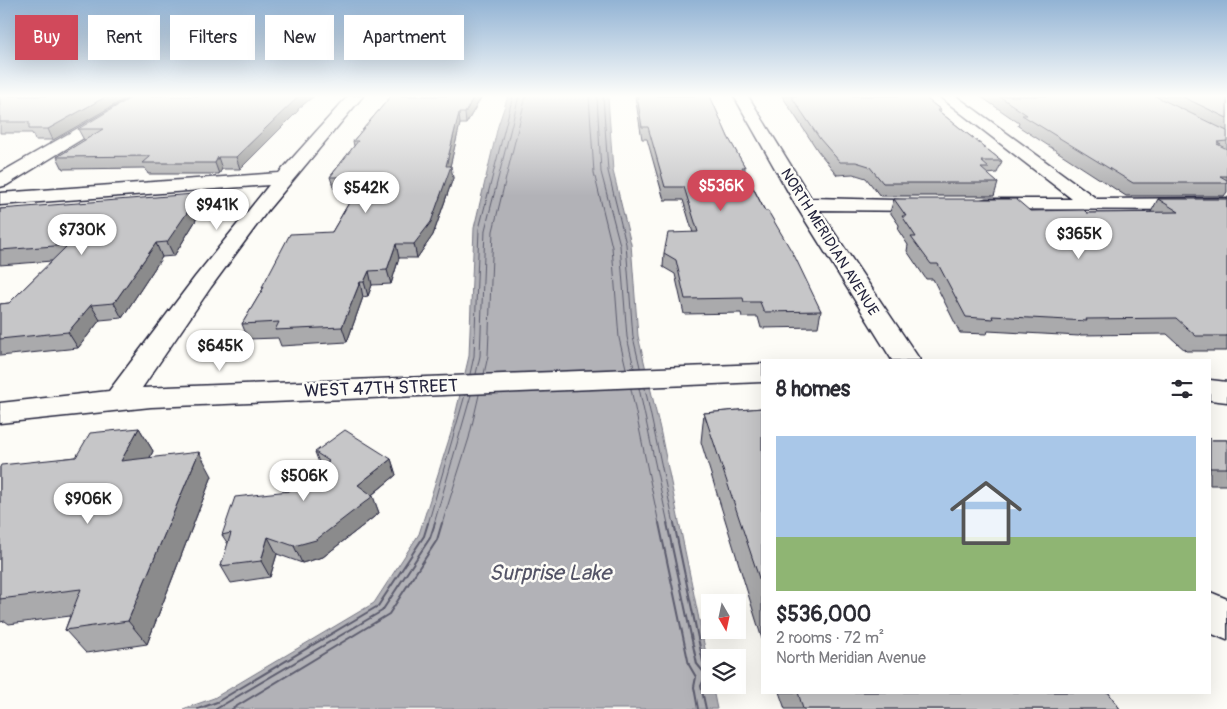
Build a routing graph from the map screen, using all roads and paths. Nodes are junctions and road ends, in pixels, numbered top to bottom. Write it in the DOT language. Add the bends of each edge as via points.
graph roads {
  1 [pos="89,129"];
  2 [pos="326,129"];
  3 [pos="761,129"];
  4 [pos="991,129"];
  5 [pos="282,178"];
  6 [pos="0,181"];
  7 [pos="0,199"];
  8 [pos="805,204"];
  9 [pos="1227,204"];
  10 [pos="1093,205"];
  11 [pos="905,359"];
  12 [pos="761,373"];
  13 [pos="1211,390"];
  14 [pos="1227,392"];
  15 [pos="118,400"];
  16 [pos="0,412"];
  17 [pos="1211,612"];
  18 [pos="1227,622"];
  1 -- 6 [label="street"];
  2 -- 5 [label="street"];
  3 -- 8 [label="street, NORTH MERIDIAN AVENUE"];
  4 -- 10 [label="street"];
  5 -- 7 [label="street"];
  5 -- 15 [label="street" via="198,287"];
  8 -- 10 [label="street"];
  8 -- 11 [label="street, NORTH MERIDIAN AVENUE"];
  9 -- 10 [label="street"];
  12 -- 15 [label="street, WEST 47TH STREET"];
  13 -- 14 [label="street"];
  15 -- 16 [label="street, WEST 47TH STREET"];
  17 -- 18 [label="street"];
}
